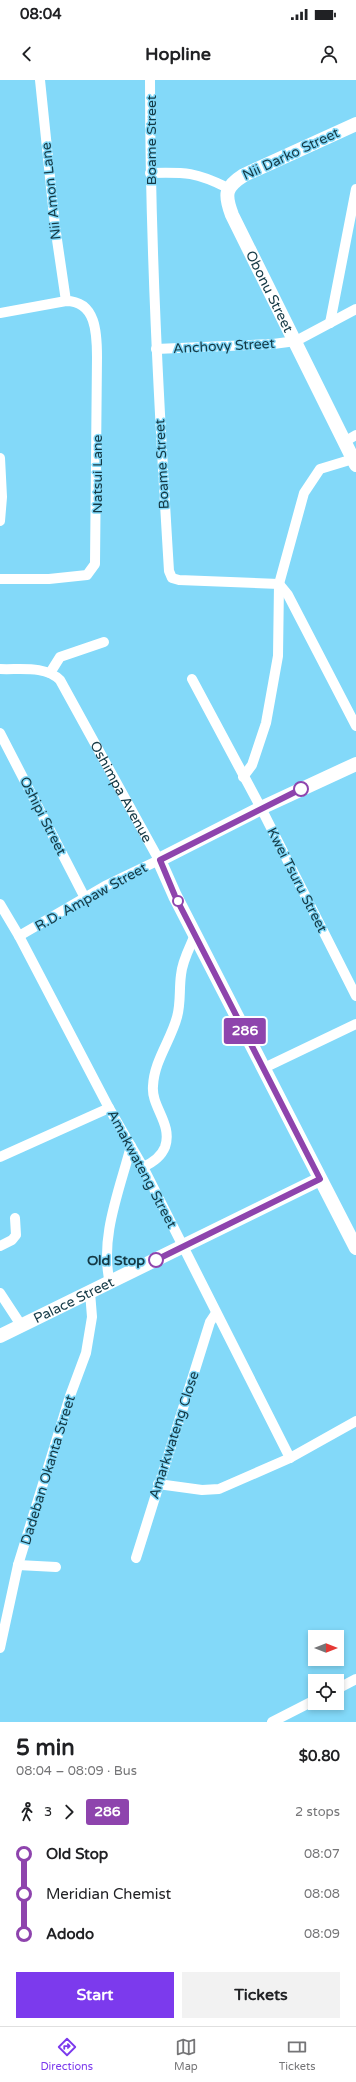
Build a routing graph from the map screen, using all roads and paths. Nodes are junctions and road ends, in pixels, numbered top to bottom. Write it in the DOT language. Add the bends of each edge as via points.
graph roads {
  1 [pos="40,80"];
  2 [pos="150,80"];
  3 [pos="356,124"];
  4 [pos="150,172"];
  5 [pos="228,188"];
  6 [pos="356,189"];
  7 [pos="356,235"];
  8 [pos="345,240"];
  9 [pos="66,301"];
  10 [pos="356,309"];
  11 [pos="0,313"];
  12 [pos="330,323"];
  13 [pos="296,341"];
  14 [pos="156,349"];
  15 [pos="356,435"];
  16 [pos="344,442"];
  17 [pos="0,458"];
  18 [pos="354,462"];
  19 [pos="0,521"];
  20 [pos="0,579"];
  21 [pos="280,584"];
  22 [pos="104,642"];
  23 [pos="0,670"];
  24 [pos="50,672"];
  25 [pos="192,679"];
  26 [pos="356,726"];
  27 [pos="0,733"];
  28 [pos="355,765"];
  29 [pos="243,777"];
  30 [pos="261,808"];
  31 [pos="160,860"];
  32 [pos="85,898"];
  33 [pos="0,904"];
  34 [pos="195,935"];
  35 [pos="19,936"];
  36 [pos="356,996"];
  37 [pos="356,1024"];
  38 [pos="264,1068"];
  39 [pos="109,1108"];
  40 [pos="132,1146"];
  41 [pos="0,1157"];
  42 [pos="143,1166"];
  43 [pos="320,1179"];
  44 [pos="15,1218"];
  45 [pos="0,1246"];
  46 [pos="183,1247"];
  47 [pos="356,1248"];
  48 [pos="110,1283"];
  49 [pos="90,1292"];
  50 [pos="0,1293"];
  51 [pos="216,1313"];
  52 [pos="21,1325"];
  53 [pos="0,1336"];
  54 [pos="356,1421"];
  55 [pos="290,1458"];
  56 [pos="158,1484"];
  57 [pos="136,1558"];
  58 [pos="18,1565"];
  59 [pos="56,1567"];
  60 [pos="0,1648"];
  61 [pos="356,1679"];
  62 [pos="344,1685"];
  63 [pos="308,1704"];
  64 [pos="272,1722"];
  1 -- 9 [label="street, Nii Amon Lane" via="55,226"];
  2 -- 4 [label="street, Boame Street"];
  3 -- 5 [label="street, Nii Darko Street" via="244,175"];
  4 -- 5 [label="street" via="191,173 204,176"];
  4 -- 14 [label="street, Boame Street"];
  5 -- 13 [label="street, Obonu Street" via="226,196 232,215"];
  6 -- 8 [label="street"];
  7 -- 8 [label="street"];
  8 -- 12 [label="street"];
  9 -- 11 [label="street"];
  9 -- 20 [label="street, Natsui Lane" via="74,301 90,313 96,336 95,564 87,575 49,579"];
  10 -- 12 [label="street, Anchovy Street"];
  12 -- 13 [label="street, Anchovy Street"];
  13 -- 14 [label="street, Anchovy Street"];
  13 -- 16 [label="street, Obonu Street"];
  14 -- 21 [label="street, Boame Street" via="169,571 172,578"];
  15 -- 16 [label="street"];
  16 -- 18 [label="street, Obonu Street"];
  17 -- 19 [label="street"];
  18 -- 21 [label="street" via="320,470 304,493"];
  21 -- 26 [label="street"];
  21 -- 29 [label="street" via="278,651 266,723 252,765"];
  22 -- 24 [label="street" via="60,657"];
  23 -- 24 [label="street"];
  24 -- 31 [label="street, Oshimpa Avenue" via="65,688"];
  25 -- 29 [label="street, Kwei Tsuru Street"];
  27 -- 32 [label="street, Oshipi Street"];
  28 -- 30 [label="street, R.D. Ampaw Street"];
  29 -- 30 [label="street, Kwei Tsuru Street"];
  30 -- 31 [label="street, R.D. Ampaw Street"];
  30 -- 36 [label="street, Kwei Tsuru Street"];
  31 -- 32 [label="street, R.D. Ampaw Street"];
  31 -- 34 [label="street, Oshimpa Avenue"];
  32 -- 35 [label="street, R.D. Ampaw Street"];
  33 -- 35 [label="street, Amakwateng Street"];
  34 -- 38 [label="street, Oshimpa Avenue"];
  34 -- 42 [label="street" via="183,963 177,1017 153,1083 152,1092 166,1129 165,1147 155,1160"];
  35 -- 39 [label="street, Amakwateng Street"];
  37 -- 38 [label="street"];
  38 -- 43 [label="street, Oshimpa Avenue"];
  39 -- 40 [label="street, Amakwateng Street"];
  39 -- 41 [label="street"];
  40 -- 42 [label="street, Amakwateng Street"];
  40 -- 48 [label="street" via="110,1229 106,1259"];
  42 -- 46 [label="street, Amakwateng Street"];
  43 -- 46 [label="street, Palace Street"];
  43 -- 47 [label="street, Oshimpa Avenue"];
  44 -- 45 [label="street" via="16,1235"];
  46 -- 48 [label="street, Palace Street"];
  46 -- 51 [label="street, Amakwateng Street"];
  48 -- 49 [label="street, Palace Street"];
  49 -- 52 [label="street, Palace Street"];
  49 -- 58 [label="street, Dadeban Okanta Street" via="92,1318 86,1353 70,1396"];
  50 -- 52 [label="street"];
  51 -- 55 [label="street, Amakwateng Street"];
  51 -- 56 [label="street, Amarkwateng Close" via="210,1322"];
  52 -- 53 [label="street, Palace Street"];
  54 -- 55 [label="street"];
  55 -- 56 [label="street" via="219,1489 202,1490"];
  56 -- 57 [label="street, Amarkwateng Close"];
  58 -- 59 [label="street"];
  58 -- 60 [label="street, Dadeban Okanta Street"];
  61 -- 62 [label="street"];
  63 -- 64 [label="street"];
}
